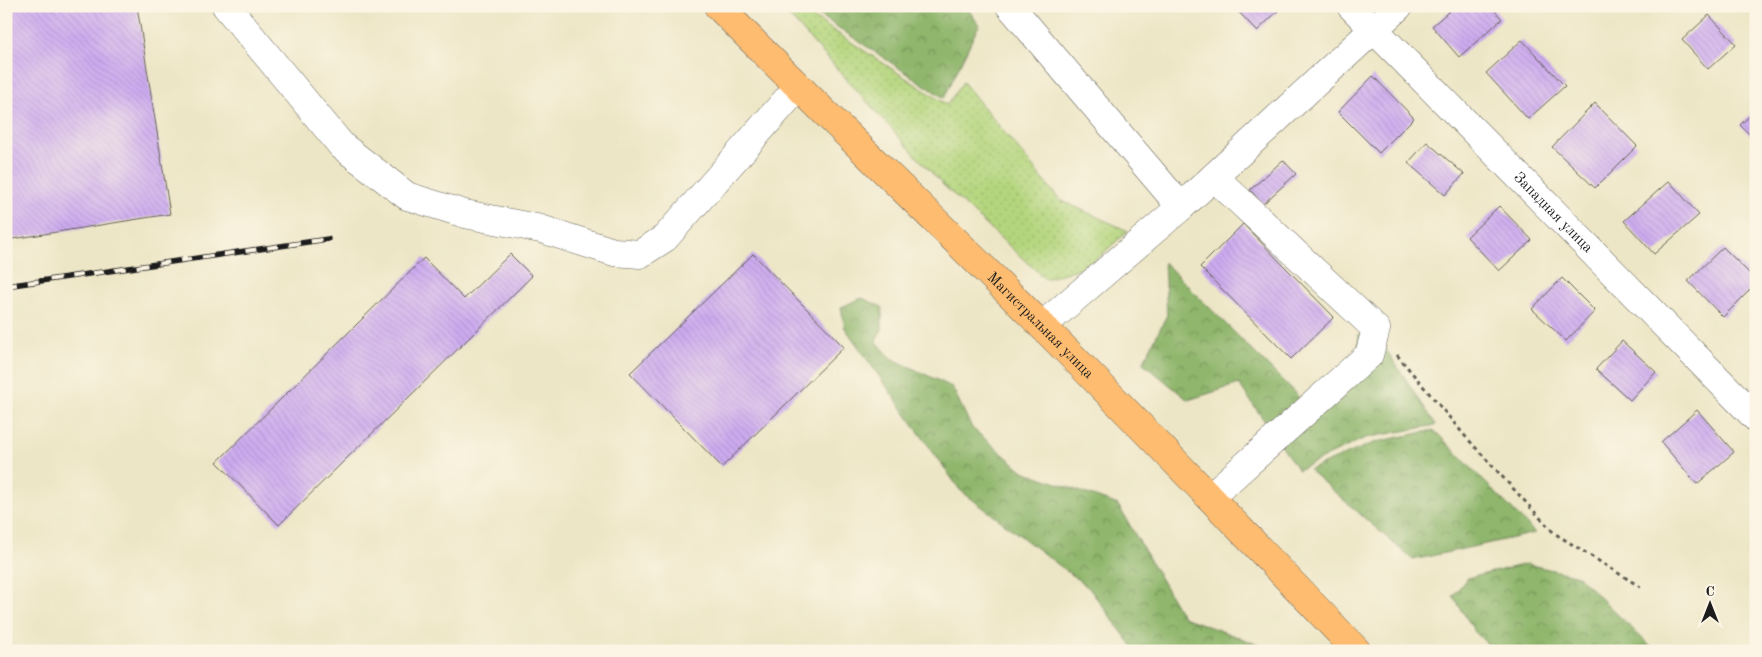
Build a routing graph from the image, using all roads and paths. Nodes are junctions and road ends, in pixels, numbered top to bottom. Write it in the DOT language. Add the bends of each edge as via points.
graph roads {
  1 [pos="226,6"];
  2 [pos="718,6"];
  3 [pos="1010,6"];
  4 [pos="1351,6"];
  5 [pos="1399,6"];
  6 [pos="1374,30"];
  7 [pos="798,87"];
  8 [pos="1214,177"];
  9 [pos="1182,207"];
  10 [pos="1042,326"];
  11 [pos="1376,329"];
  12 [pos="1756,418"];
  13 [pos="1210,497"];
  14 [pos="1642,588"];
  15 [pos="1357,651"];
  1 -- 7 [label="street" via="342,146 407,196 465,214 541,229 614,252 640,254 665,238"];
  2 -- 7 [label="main road, Магистральная улица"];
  3 -- 9 [label="street"];
  4 -- 6 [label="street, Западная улица"];
  5 -- 6 [label="street"];
  6 -- 8 [label="street"];
  6 -- 12 [label="street, Западная улица"];
  7 -- 10 [label="main road, Магистральная улица"];
  8 -- 9 [label="street"];
  8 -- 11 [label="street"];
  9 -- 10 [label="street"];
  10 -- 13 [label="main road, Магистральная улица"];
  11 -- 13 [label="street" via="1370,356"];
  11 -- 14 [label="path" via="1465,436 1554,533"];
  13 -- 15 [label="main road, Магистральная улица"];
}
